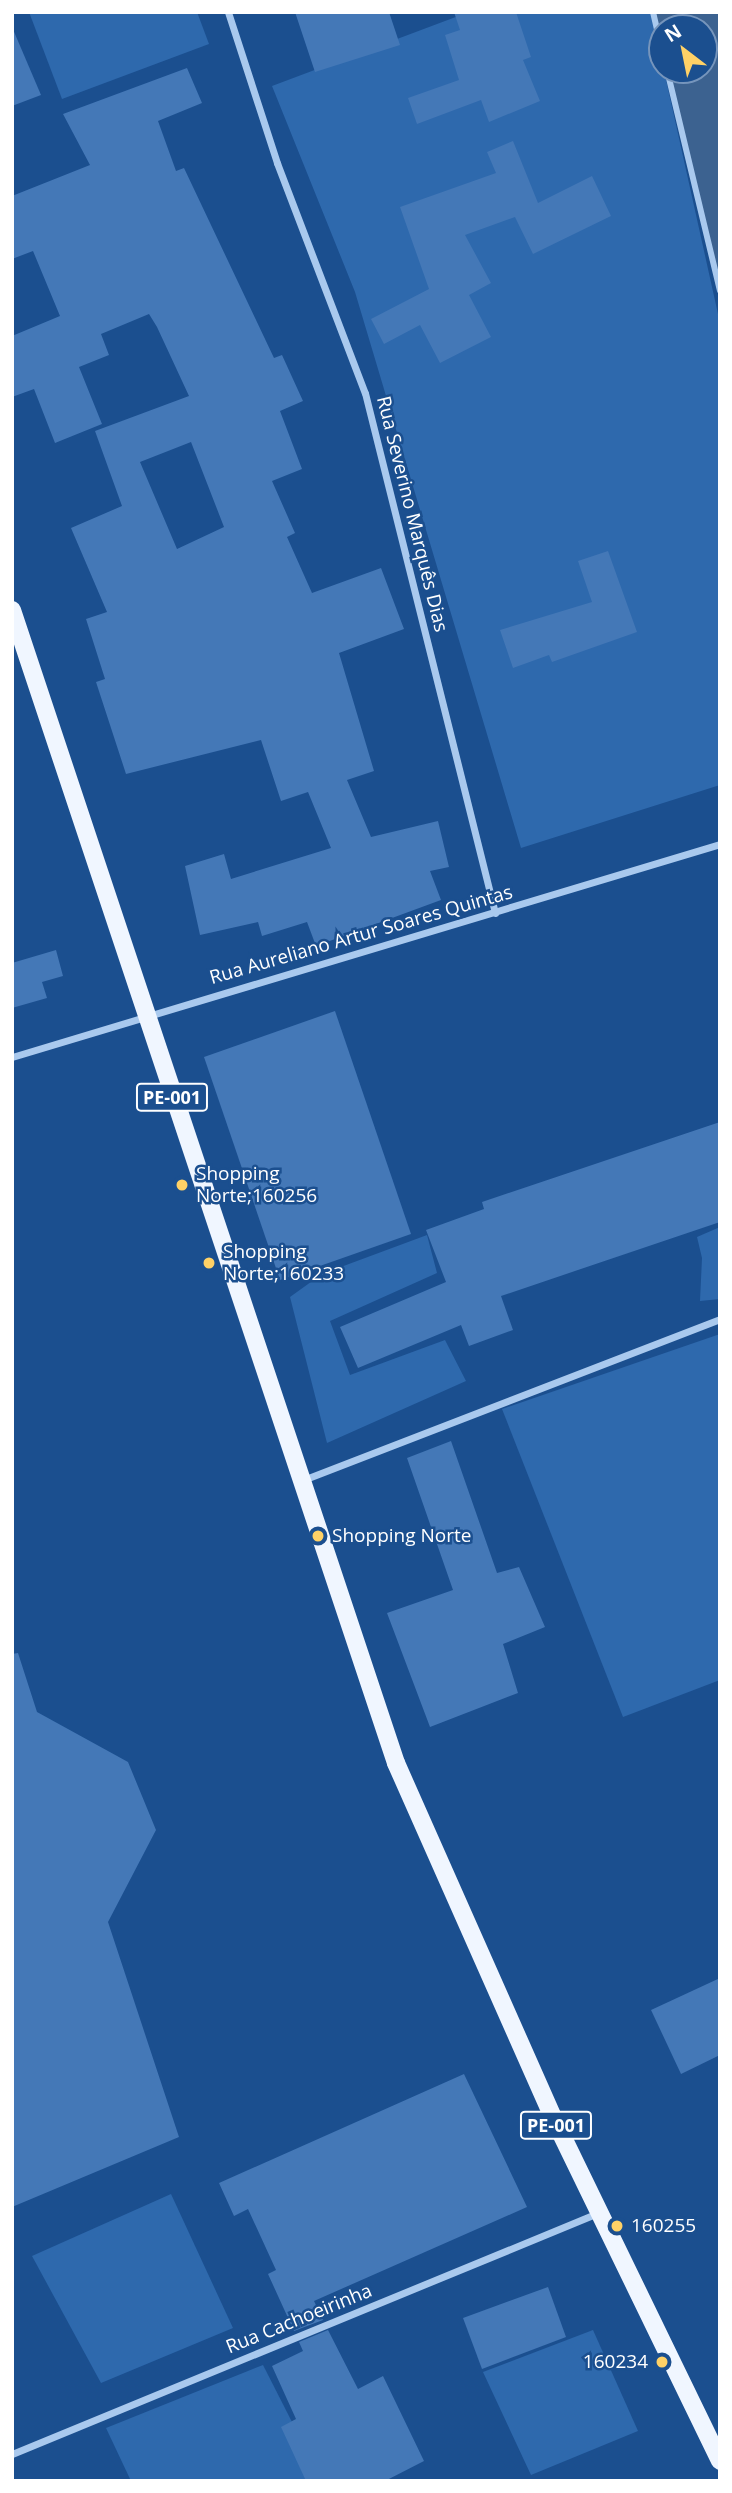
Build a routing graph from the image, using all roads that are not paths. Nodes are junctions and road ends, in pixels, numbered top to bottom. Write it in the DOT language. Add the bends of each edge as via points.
graph roads {
  1 [pos="228,12"];
  2 [pos="670,84"];
  3 [pos="720,291"];
  4 [pos="12,610"];
  5 [pos="720,844"];
  6 [pos="495,913"];
  7 [pos="145,1015"];
  8 [pos="12,1057"];
  9 [pos="720,1319"];
  10 [pos="299,1482"];
  11 [pos="598,2213"];
  12 [pos="12,2454"];
  13 [pos="720,2461"];
  1 -- 6 [label="street, Rua Severino Marquês Dias" via="277,163 365,393"];
  2 -- 3 [label="street"];
  4 -- 7 [label="main road, PE-001"];
  5 -- 6 [label="street, Rua Aureliano Artur Soares Quintas"];
  6 -- 7 [label="street, Rua Aureliano Artur Soares Quintas"];
  7 -- 8 [label="street, Rua Aureliano Artur Soares Quintas"];
  7 -- 10 [label="main road, PE-001"];
  9 -- 10 [label="street"];
  10 -- 11 [label="main road, PE-001" via="396,1763"];
  11 -- 12 [label="street, Rua Cachoeirinha"];
  11 -- 13 [label="main road, PE-001"];
}
